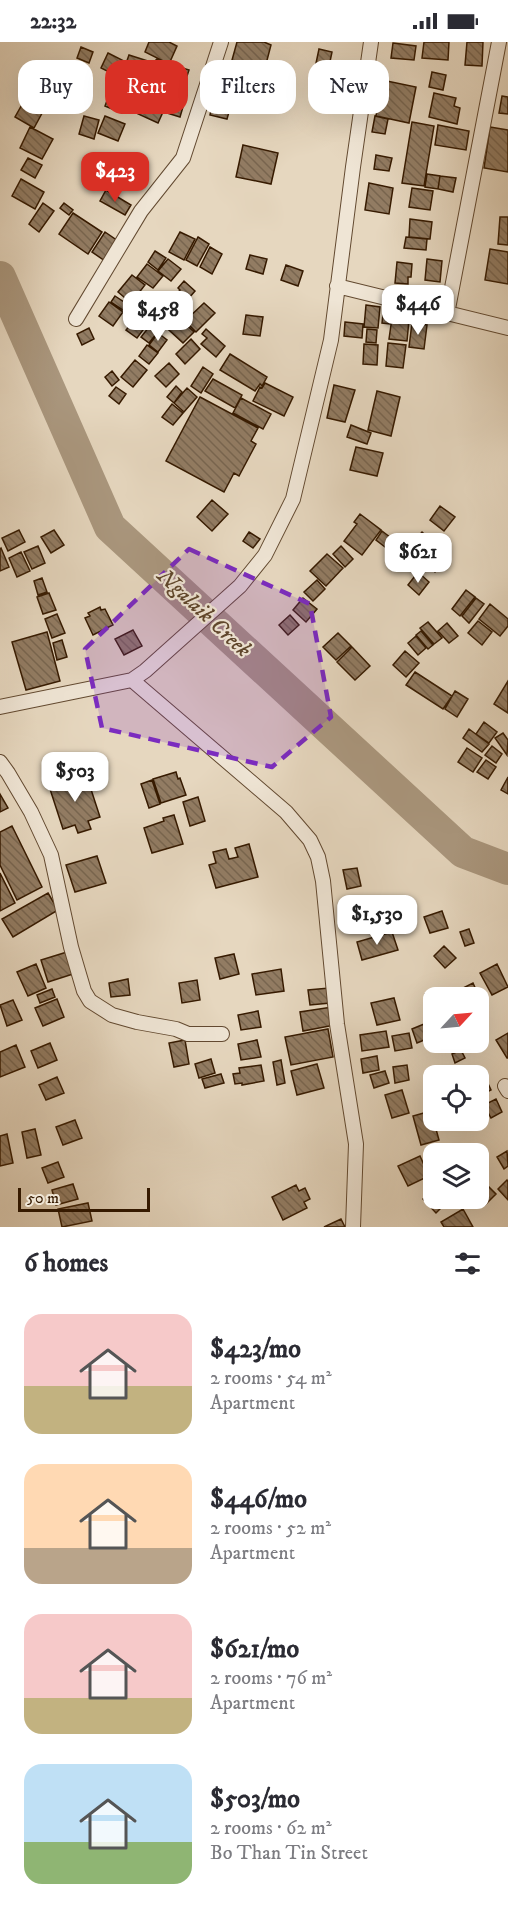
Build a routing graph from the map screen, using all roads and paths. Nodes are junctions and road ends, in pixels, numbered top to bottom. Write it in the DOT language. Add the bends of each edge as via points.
graph roads {
  1 [pos="220,42"];
  2 [pos="371,42"];
  3 [pos="499,42"];
  4 [pos="337,286"];
  5 [pos="447,314"];
  6 [pos="76,319"];
  7 [pos="508,328"];
  8 [pos="132,680"];
  9 [pos="0,707"];
  10 [pos="0,762"];
  11 [pos="222,1034"];
  12 [pos="353,1227"];
  1 -- 6 [label="street" via="183,158 141,211"];
  2 -- 4 [label="street"];
  3 -- 5 [label="street"];
  4 -- 5 [label="street"];
  4 -- 8 [label="street" via="332,340 293,499 265,555 240,586"];
  5 -- 7 [label="street"];
  8 -- 9 [label="street"];
  8 -- 12 [label="street" via="286,812 310,840 318,857 356,1144"];
  10 -- 11 [label="street" via="31,812 51,855 70,947 90,1001 112,1015 137,1022 188,1034"];
}
